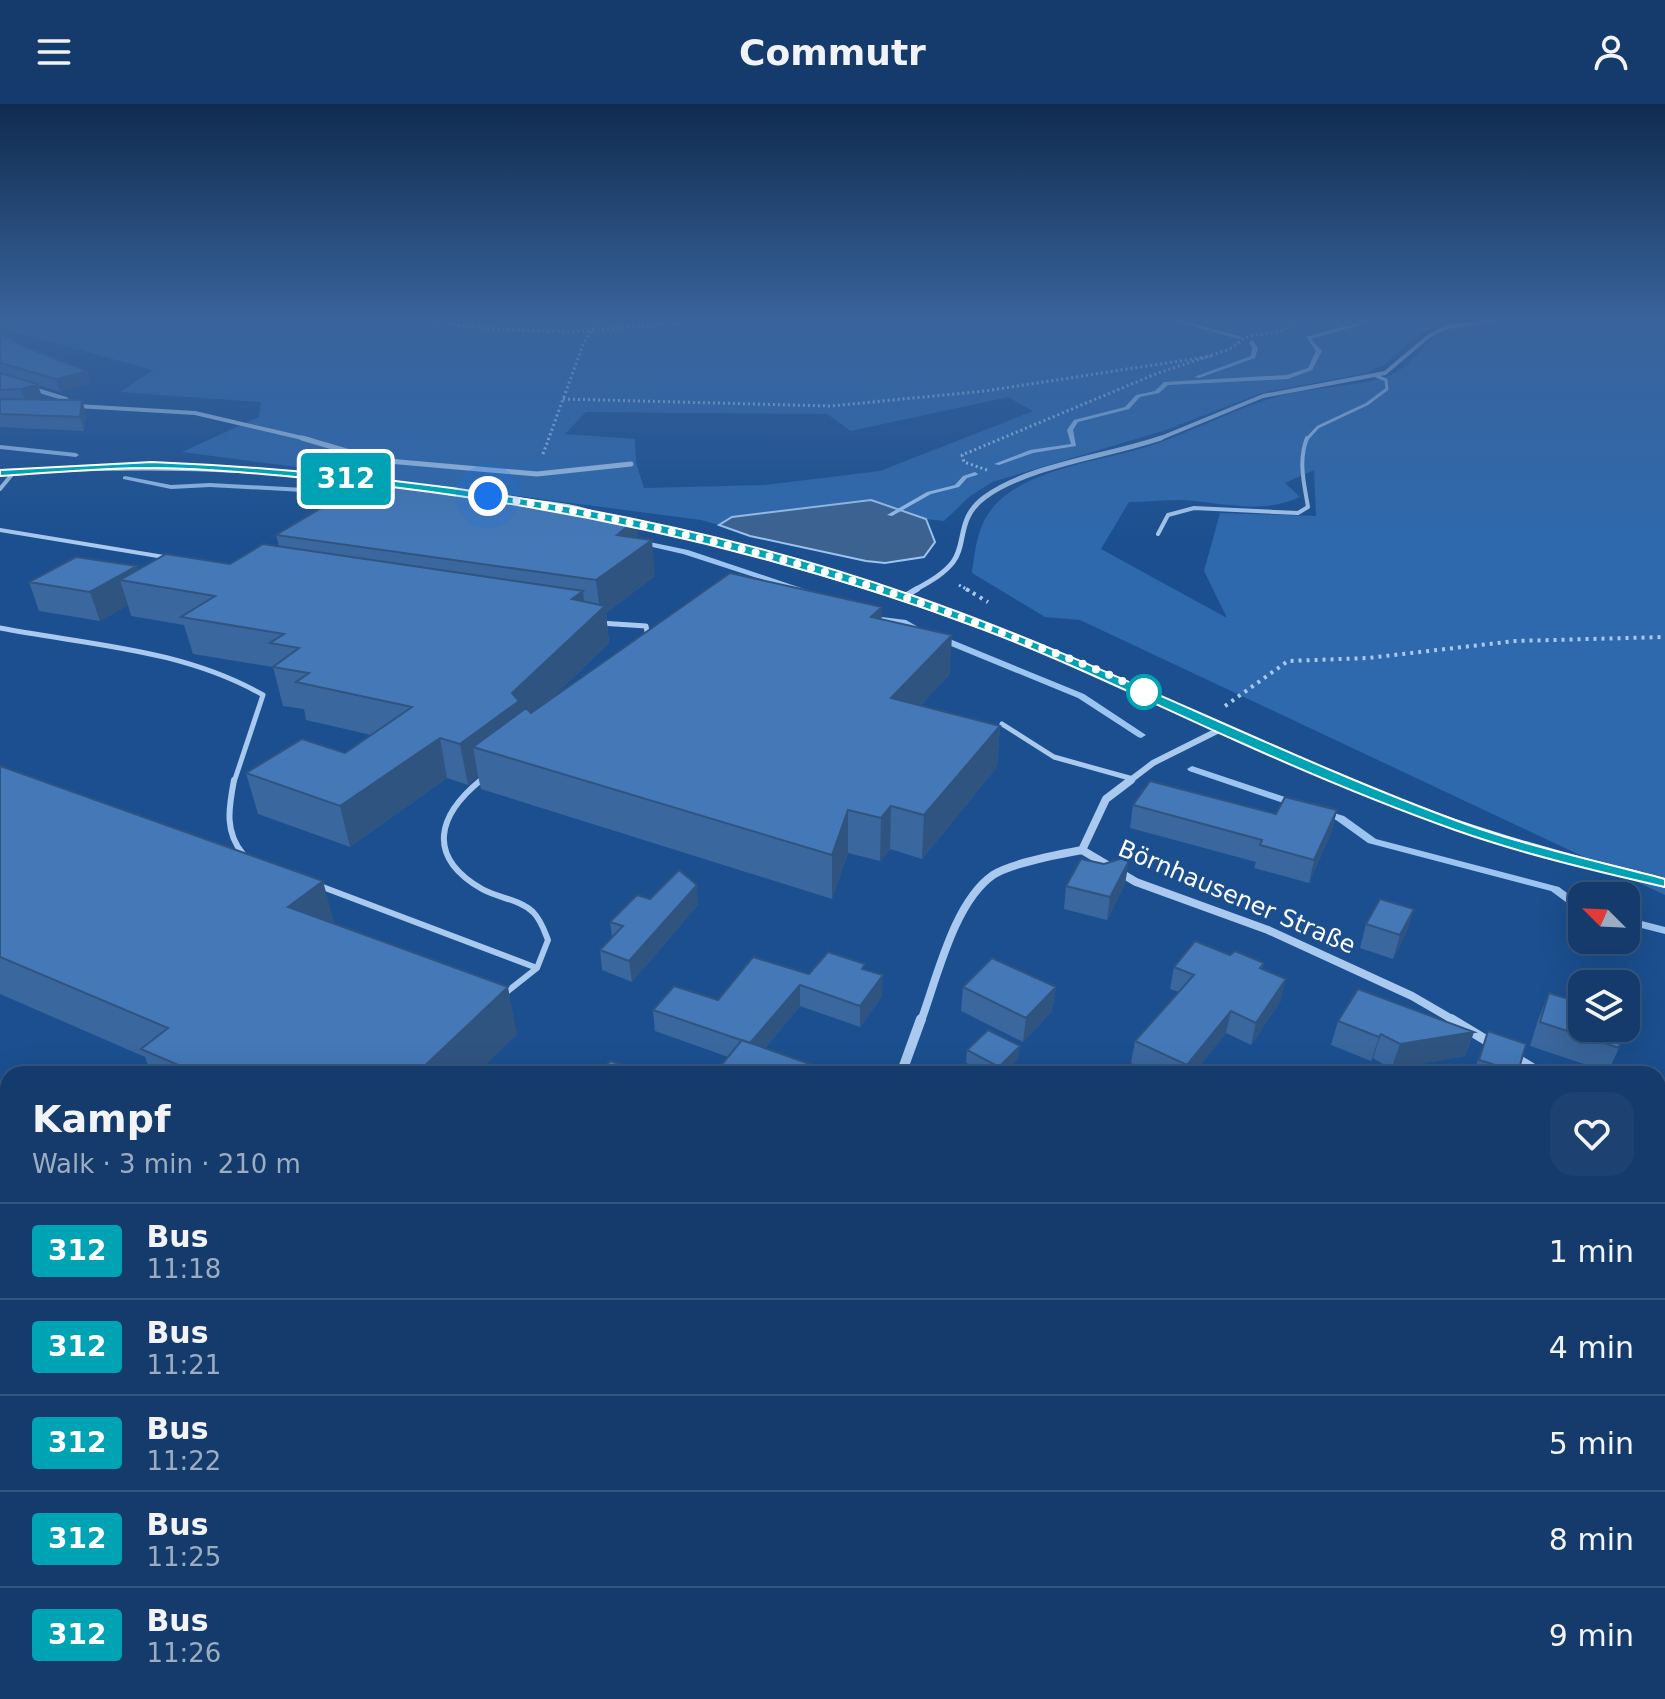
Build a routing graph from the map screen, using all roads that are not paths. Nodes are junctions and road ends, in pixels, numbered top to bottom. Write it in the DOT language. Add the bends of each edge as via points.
graph roads {
  1 [pos="45,392"];
  2 [pos="1283,392"];
  3 [pos="1382,392"];
  4 [pos="58,406"];
  5 [pos="73,406"];
  6 [pos="631,464"];
  7 [pos="14,472"];
  8 [pos="0,473"];
  9 [pos="0,489"];
  10 [pos="0,530"];
  11 [pos="1158,534"];
  12 [pos="177,559"];
  13 [pos="905,596"];
  14 [pos="589,622"];
  15 [pos="0,628"];
  16 [pos="648,639"];
  17 [pos="1002,724"];
  18 [pos="1221,729"];
  19 [pos="488,774"];
  20 [pos="1133,779"];
  21 [pos="1082,850"];
  22 [pos="254,861"];
  23 [pos="310,882"];
  24 [pos="1665,883"];
  25 [pos="537,968"];
  26 [pos="496,1001"];
  27 [pos="904,1066"];
  28 [pos="1529,1066"];
  1 -- 5 [label="street"];
  2 -- 13 [label="street" via="1135,446 1019,479 985,497 961,531 955,560"];
  3 -- 11 [label="lane" via="1322,422 1302,442 1308,507 1298,513 1194,508 1168,515"];
  4 -- 5 [label="street"];
  5 -- 6 [label="street" via="195,413 377,460 537,474"];
  7 -- 8 [label="main road"];
  7 -- 9 [label="lane"];
  7 -- 13 [label="main road" via="152,465 461,491 681,532"];
  10 -- 12 [label="lane"];
  13 -- 18 [label="main road" via="1074,661"];
  14 -- 16 [label="lane" via="646,626"];
  15 -- 22 [label="lane" via="182,662 243,681 263,695 241,754 227,831 235,849"];
  17 -- 20 [label="lane" via="1054,757"];
  18 -- 20 [label="street, Börnhausener Straße" via="1153,763"];
  18 -- 24 [label="main road" via="1460,827"];
  19 -- 25 [label="lane" via="456,802 445,820 444,847 458,871 538,916 548,940"];
  20 -- 21 [label="street, Börnhausener Straße" via="1106,799"];
  21 -- 27 [label="street" via="994,874 964,906"];
  21 -- 28 [label="street, Börnhausener Straße" via="1136,882 1268,930 1412,996"];
  23 -- 25 [label="lane"];
  25 -- 26 [label="lane"];
}
